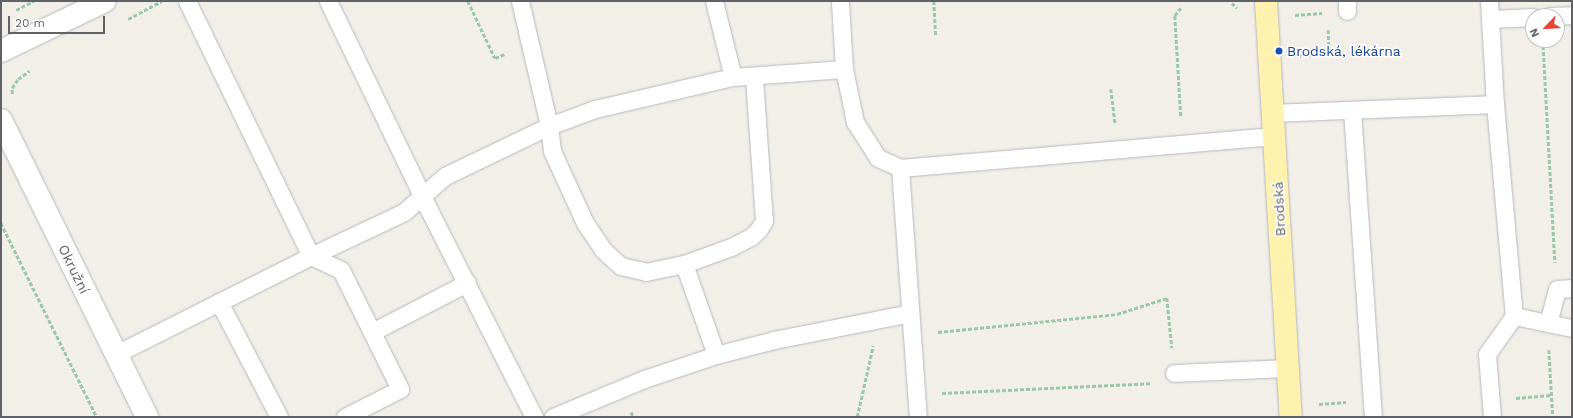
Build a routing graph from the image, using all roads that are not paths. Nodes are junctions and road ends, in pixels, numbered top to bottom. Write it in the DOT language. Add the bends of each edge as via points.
graph roads {
  1 [pos="105,1"];
  2 [pos="187,1"];
  3 [pos="328,1"];
  4 [pos="520,1"];
  5 [pos="714,1"];
  6 [pos="840,1"];
  7 [pos="1266,1"];
  8 [pos="1488,1"];
  9 [pos="1525,17"];
  10 [pos="1490,19"];
  11 [pos="1,51"];
  12 [pos="844,69"];
  13 [pos="733,77"];
  14 [pos="754,78"];
  15 [pos="1495,104"];
  16 [pos="1352,110"];
  17 [pos="1273,114"];
  18 [pos="1,120"];
  19 [pos="549,126"];
  20 [pos="1274,136"];
  21 [pos="900,168"];
  22 [pos="422,195"];
  23 [pos="311,256"];
  24 [pos="684,264"];
  25 [pos="467,283"];
  26 [pos="1564,289"];
  27 [pos="220,302"];
  28 [pos="910,313"];
  29 [pos="1514,316"];
  30 [pos="1548,323"];
  31 [pos="1572,328"];
  32 [pos="372,332"];
  33 [pos="116,354"];
  34 [pos="716,355"];
  35 [pos="1288,368"];
  36 [pos="1174,373"];
  37 [pos="147,417"];
  38 [pos="279,417"];
  39 [pos="345,417"];
  40 [pos="534,417"];
  41 [pos="553,417"];
  42 [pos="918,417"];
  43 [pos="1291,417"];
  44 [pos="1373,417"];
  45 [pos="1492,417"];
  1 -- 11 [label="street"];
  2 -- 23 [label="lane"];
  3 -- 22 [label="lane"];
  4 -- 19 [label="lane"];
  5 -- 13 [label="lane"];
  6 -- 12 [label="lane"];
  7 -- 17 [label="main road, Brodská"];
  8 -- 10 [label="lane"];
  9 -- 10 [label="lane"];
  10 -- 15 [label="lane"];
  12 -- 14 [label="lane"];
  12 -- 21 [label="lane" via="855,122 878,158"];
  13 -- 14 [label="lane"];
  13 -- 19 [label="lane" via="595,109"];
  14 -- 24 [label="lane" via="764,221 751,237"];
  15 -- 16 [label="lane"];
  15 -- 29 [label="lane"];
  16 -- 17 [label="lane"];
  16 -- 44 [label="lane"];
  17 -- 20 [label="main road, Brodská"];
  18 -- 33 [label="street, Okružní"];
  19 -- 22 [label="lane" via="445,176"];
  19 -- 24 [label="lane" via="552,151 585,223 603,250 621,266 646,272"];
  20 -- 21 [label="lane"];
  20 -- 35 [label="main road, Brodská"];
  21 -- 28 [label="lane"];
  22 -- 23 [label="lane" via="404,212"];
  22 -- 25 [label="lane"];
  23 -- 27 [label="lane"];
  23 -- 32 [label="lane" via="341,270"];
  24 -- 34 [label="lane"];
  25 -- 32 [label="lane"];
  25 -- 40 [label="lane"];
  26 -- 30 [label="lane"];
  27 -- 33 [label="lane"];
  27 -- 38 [label="lane"];
  28 -- 34 [label="lane"];
  28 -- 42 [label="lane"];
  29 -- 30 [label="lane"];
  29 -- 45 [label="lane" via="1487,354"];
  30 -- 31 [label="lane"];
  32 -- 39 [label="lane" via="400,389"];
  33 -- 37 [label="street, Okružní"];
  34 -- 41 [label="lane" via="644,380"];
  35 -- 36 [label="lane"];
  35 -- 43 [label="main road, Brodská"];
}
